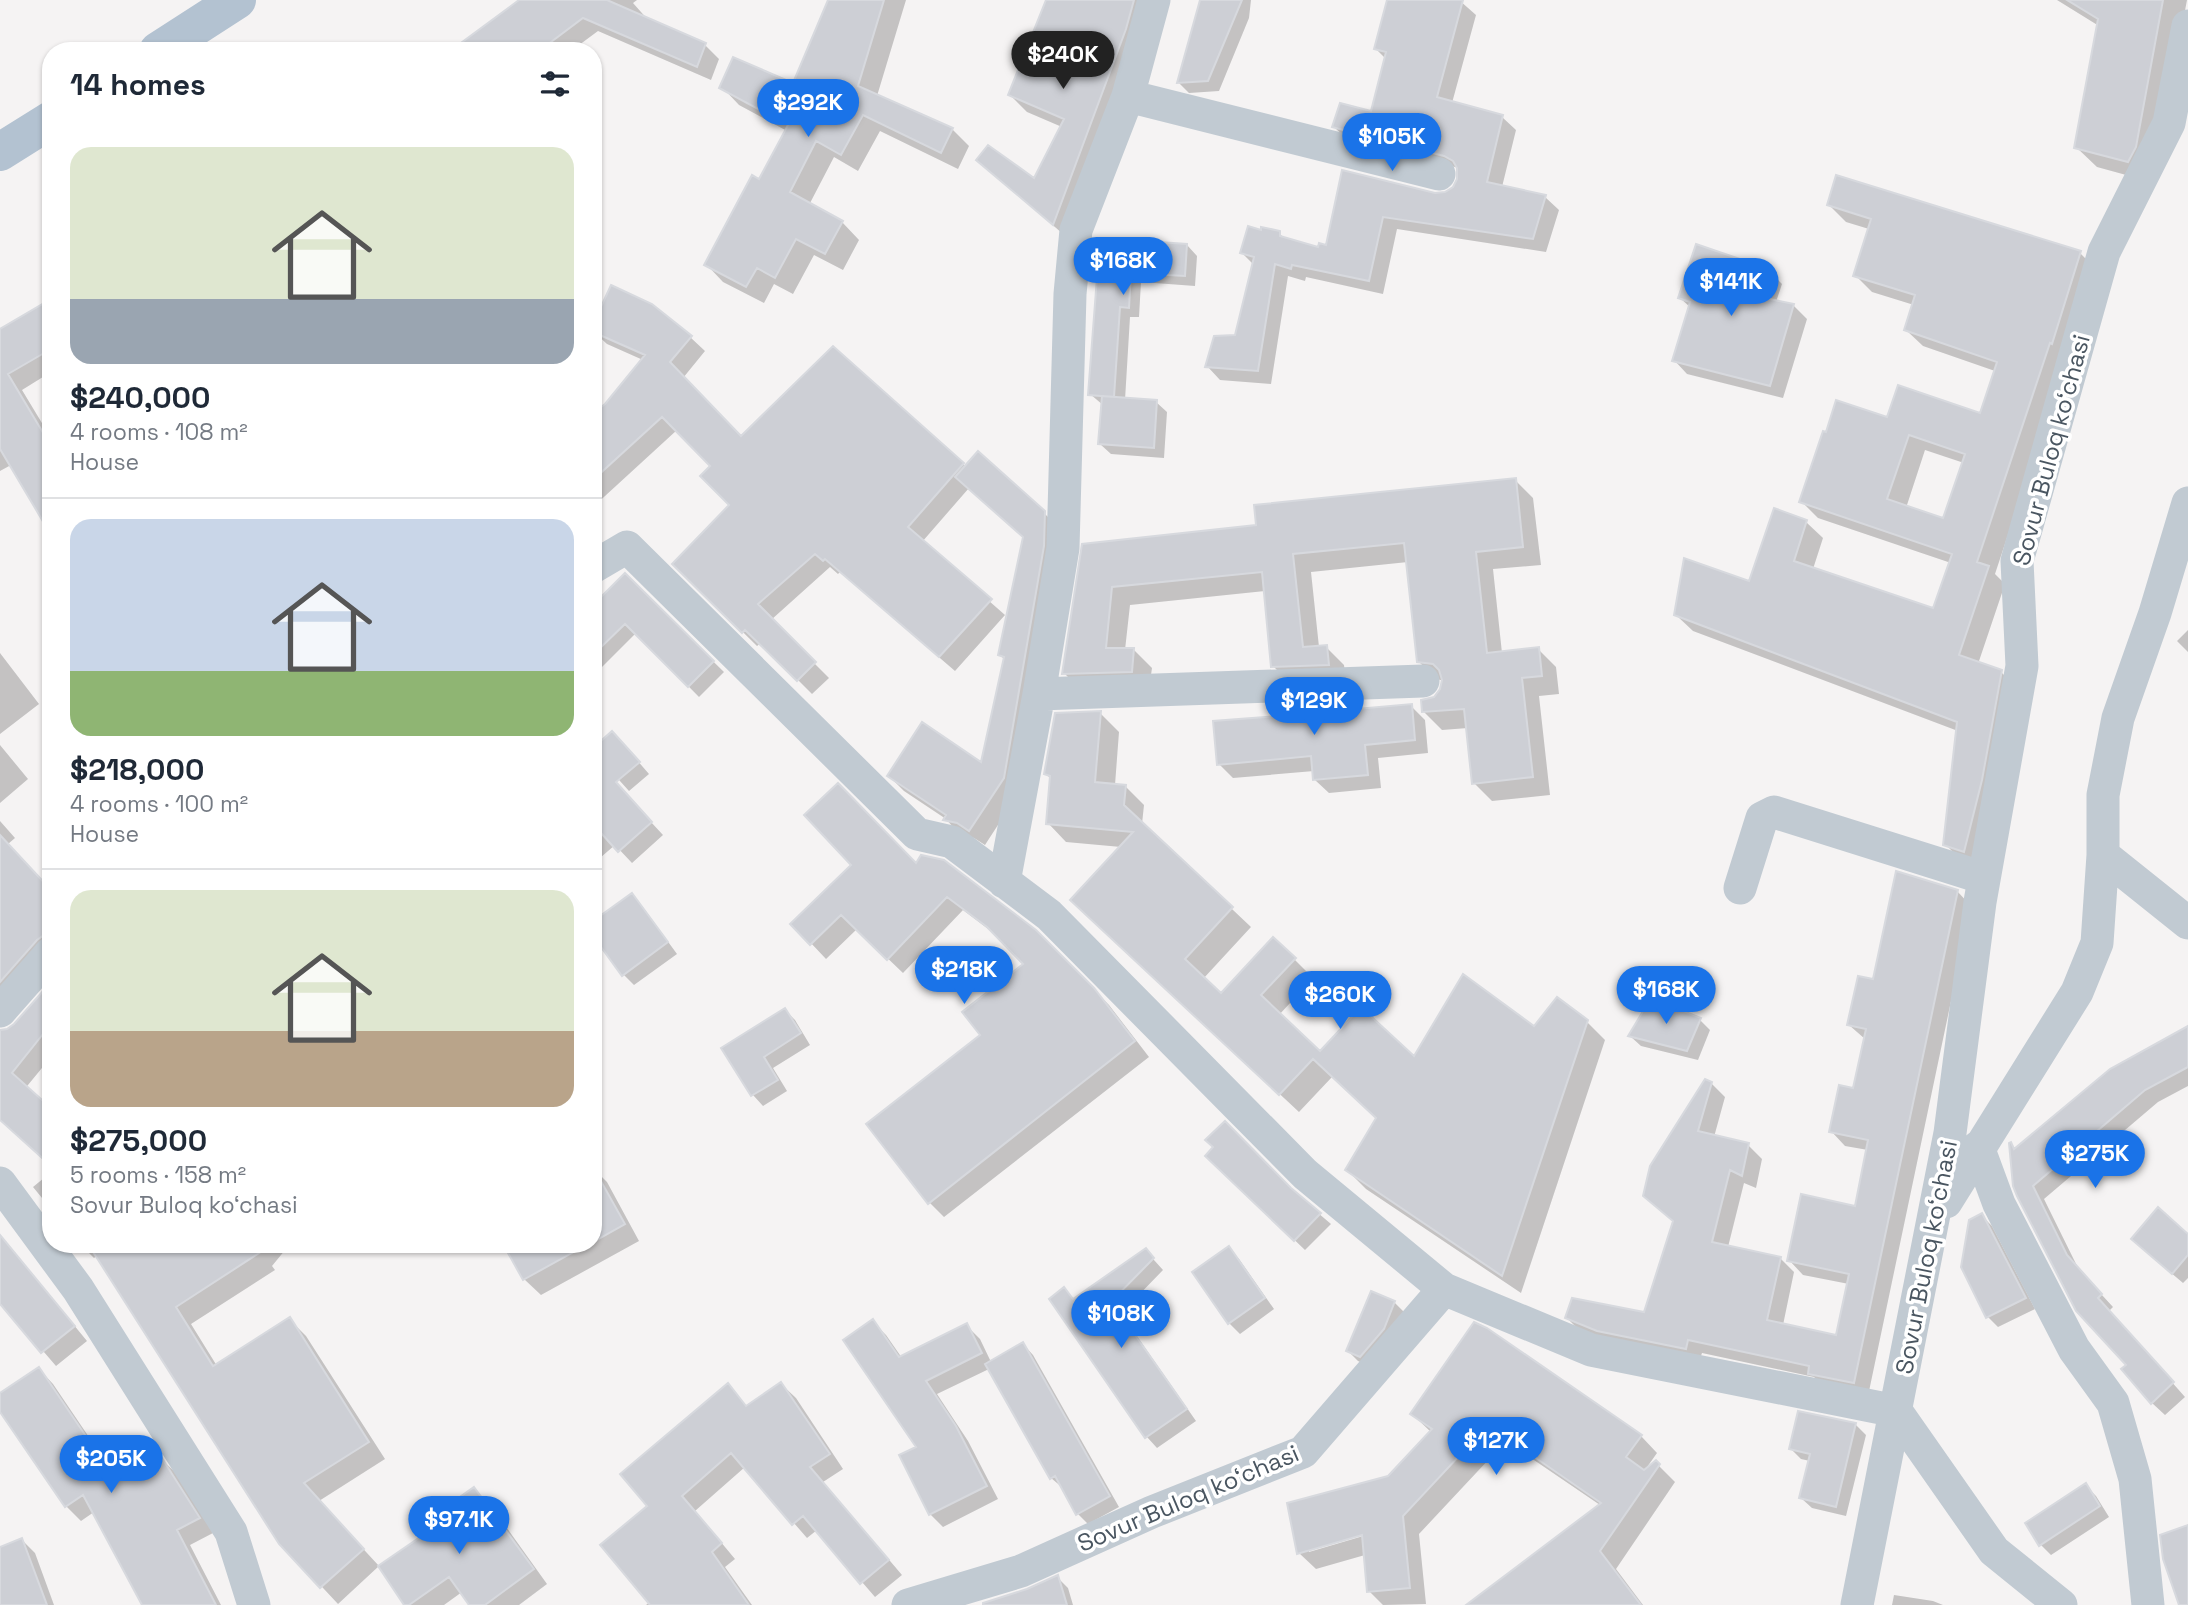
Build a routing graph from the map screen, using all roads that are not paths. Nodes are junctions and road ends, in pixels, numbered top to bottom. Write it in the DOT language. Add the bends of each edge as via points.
graph roads {
  1 [pos="237,0"];
  2 [pos="1154,0"];
  3 [pos="2188,26"];
  4 [pos="172,42"];
  5 [pos="1128,96"];
  6 [pos="42,126"];
  7 [pos="0,152"];
  8 [pos="1439,174"];
  9 [pos="2188,503"];
  10 [pos="602,561"];
  11 [pos="1423,681"];
  12 [pos="1039,694"];
  13 [pos="2103,855"];
  14 [pos="1984,878"];
  15 [pos="1004,882"];
  16 [pos="1740,888"];
  17 [pos="2188,923"];
  18 [pos="42,963"];
  19 [pos="0,1011"];
  20 [pos="1979,1147"];
  21 [pos="0,1183"];
  22 [pos="1935,1221"];
  23 [pos="42,1240"];
  24 [pos="52,1253"];
  25 [pos="1444,1289"];
  26 [pos="1896,1411"];
  27 [pos="254,1605"];
  28 [pos="908,1605"];
  29 [pos="1857,1605"];
  30 [pos="2061,1605"];
  31 [pos="2148,1605"];
  1 -- 4 [label="main road"];
  2 -- 5 [label="street"];
  3 -- 14 [label="street, Sovur Buloq koʻchasi" via="2169,123 2104,252 2018,561 2022,666"];
  5 -- 8 [label="street"];
  5 -- 12 [label="street" via="1076,230 1063,548"];
  6 -- 7 [label="main road"];
  9 -- 13 [label="street" via="2118,718 2103,794"];
  10 -- 15 [label="street" via="627,547 917,834 952,842"];
  11 -- 12 [label="street"];
  12 -- 15 [label="street"];
  13 -- 17 [label="street"];
  13 -- 20 [label="street" via="2097,943 2077,992"];
  14 -- 16 [label="street" via="1774,812 1762,818"];
  14 -- 22 [label="street, Sovur Buloq koʻchasi"];
  15 -- 25 [label="street" via="1049,915 1305,1174"];
  18 -- 19 [label="street"];
  20 -- 22 [label="street"];
  20 -- 31 [label="street" via="1999,1204 2074,1349 2113,1403 2135,1479"];
  21 -- 23 [label="street"];
  22 -- 26 [label="street, Sovur Buloq koʻchasi"];
  24 -- 27 [label="street" via="230,1532"];
  25 -- 26 [label="street" via="1591,1350"];
  25 -- 28 [label="street, Sovur Buloq koʻchasi" via="1303,1452 1152,1511 1021,1572"];
  26 -- 29 [label="street, Sovur Buloq koʻchasi"];
  26 -- 30 [label="street" via="1994,1551"];
}
